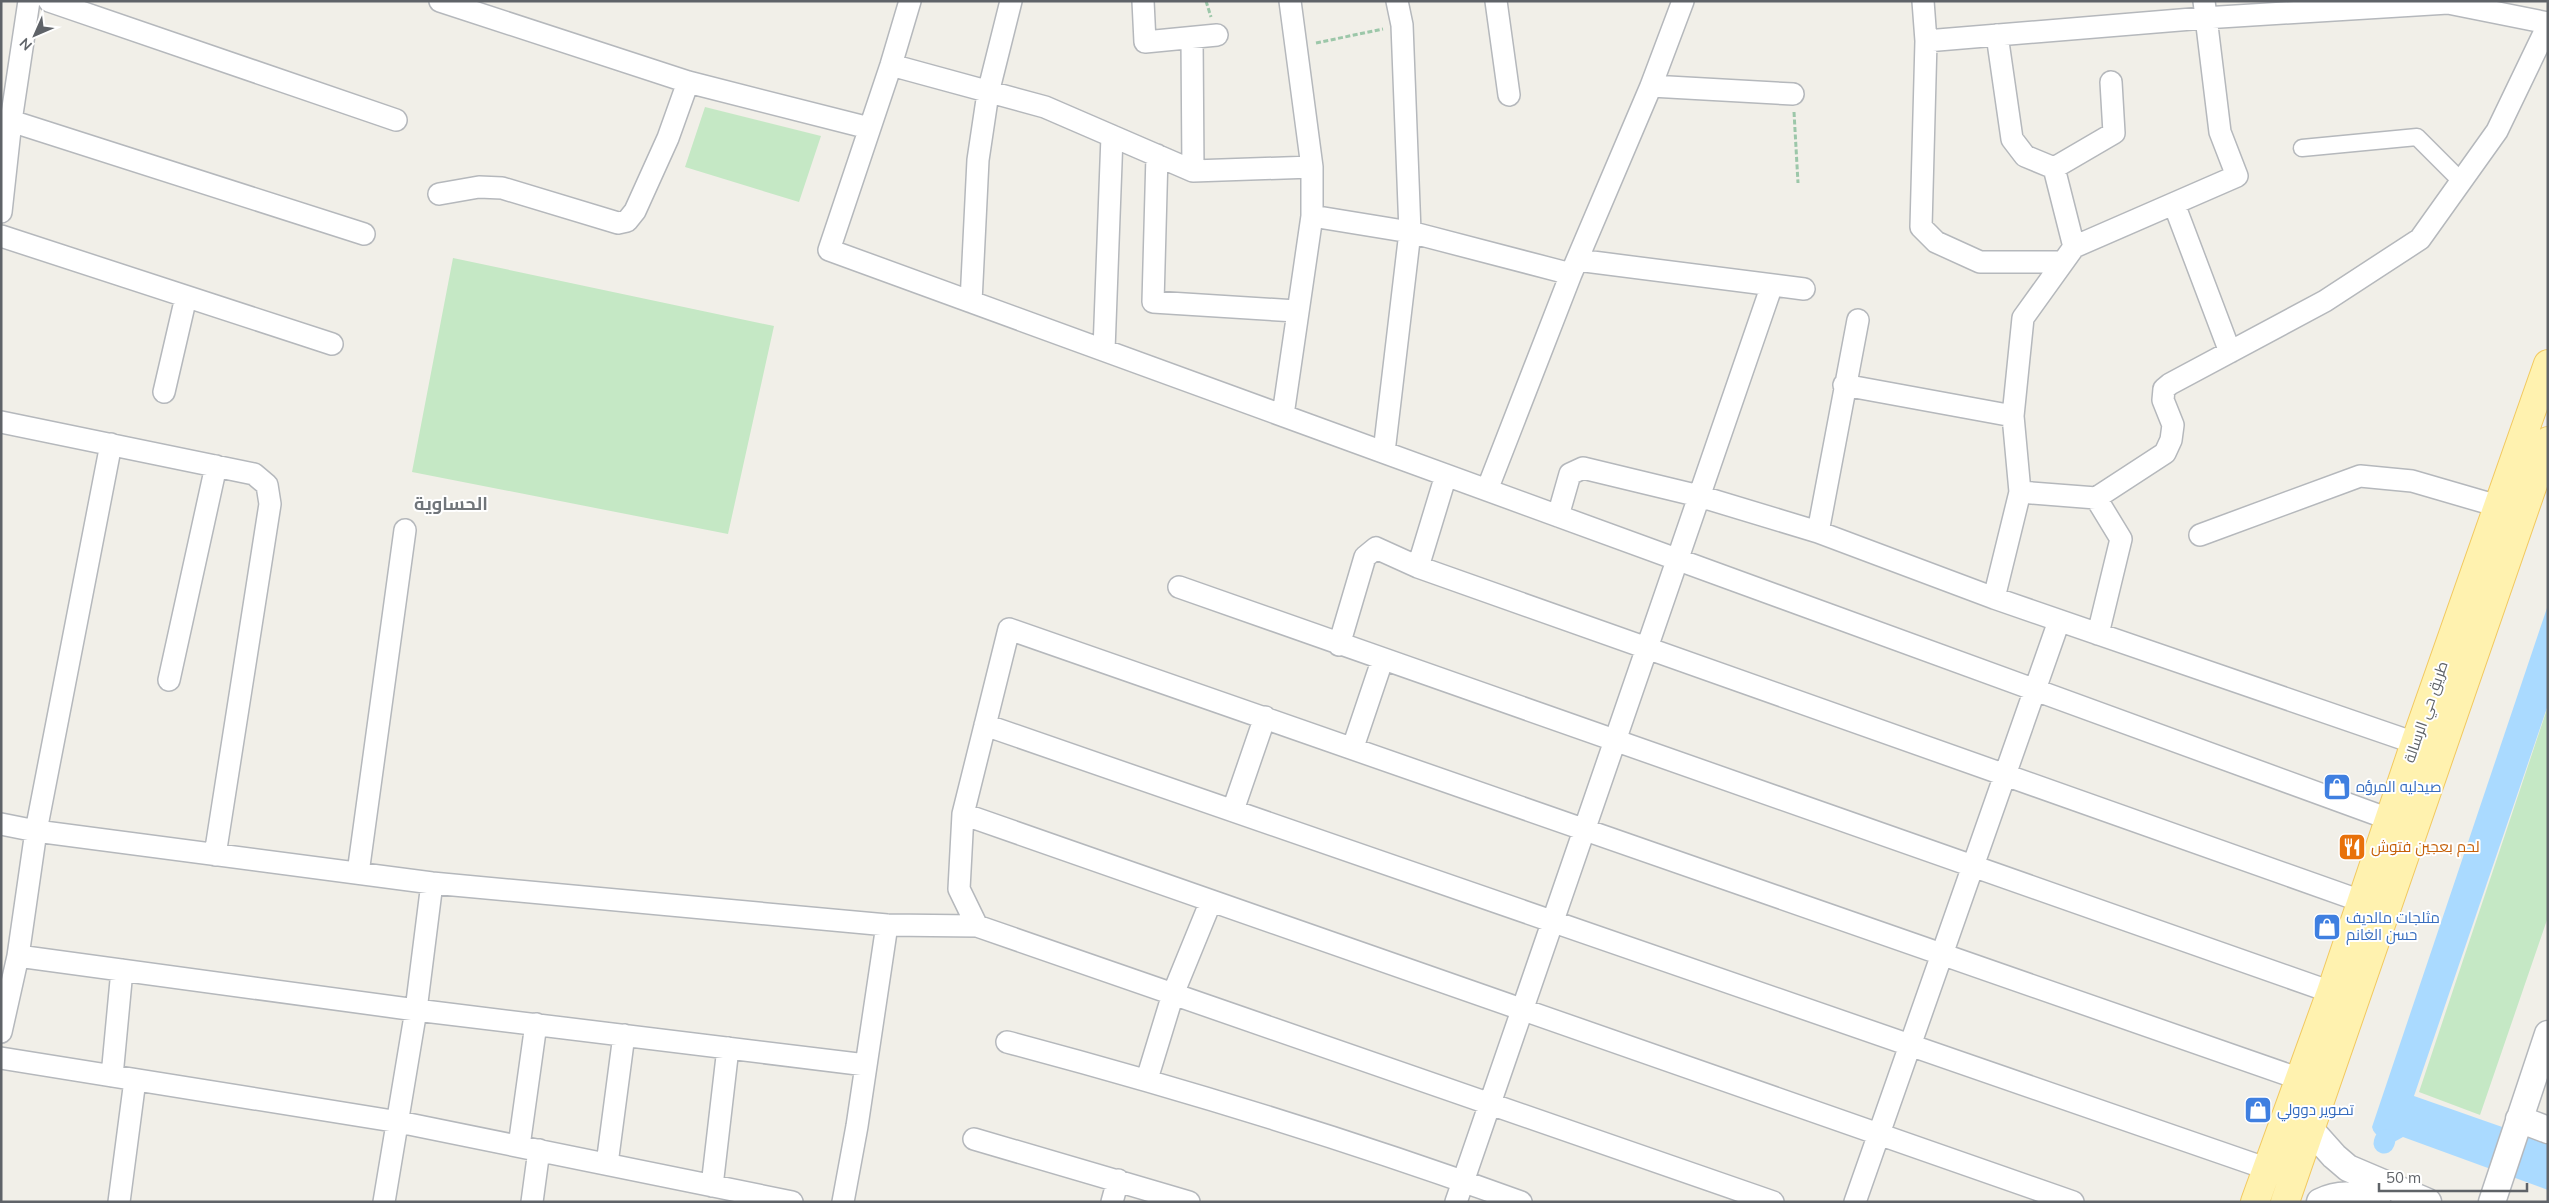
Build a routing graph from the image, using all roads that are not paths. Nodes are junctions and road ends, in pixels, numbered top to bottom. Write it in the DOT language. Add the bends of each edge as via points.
graph roads {
  1 [pos="29,1"];
  2 [pos="49,1"];
  3 [pos="440,1"];
  4 [pos="910,1"];
  5 [pos="1011,1"];
  6 [pos="1143,1"];
  7 [pos="1290,1"];
  8 [pos="1397,1"];
  9 [pos="1496,1"];
  10 [pos="1683,1"];
  11 [pos="1924,1"];
  12 [pos="2448,2"];
  13 [pos="2309,6"];
  14 [pos="491,9"];
  15 [pos="2204,10"];
  16 [pos="2548,24"];
  17 [pos="1217,35"];
  18 [pos="1997,35"];
  19 [pos="1192,38"];
  20 [pos="1926,41"];
  21 [pos="891,65"];
  22 [pos="688,82"];
  23 [pos="2111,82"];
  24 [pos="1651,86"];
  25 [pos="988,93"];
  26 [pos="1793,94"];
  27 [pos="1509,95"];
  28 [pos="396,120"];
  29 [pos="11,121"];
  30 [pos="869,128"];
  31 [pos="1112,136"];
  32 [pos="2302,148"];
  33 [pos="1157,155"];
  34 [pos="1312,167"];
  35 [pos="2054,168"];
  36 [pos="1193,171"];
  37 [pos="2461,181"];
  38 [pos="439,194"];
  39 [pos="2174,204"];
  40 [pos="1,212"];
  41 [pos="1312,216"];
  42 [pos="1410,232"];
  43 [pos="364,234"];
  44 [pos="1,236"];
  45 [pos="2068,254"];
  46 [pos="1574,267"];
  47 [pos="1772,285"];
  48 [pos="1804,289"];
  49 [pos="186,297"];
  50 [pos="971,302"];
  51 [pos="1296,311"];
  52 [pos="1858,320"];
  53 [pos="332,344"];
  54 [pos="1104,350"];
  55 [pos="2230,352"];
  56 [pos="2548,364"];
  57 [pos="1844,385"];
  58 [pos="164,392"];
  59 [pos="1283,415"];
  60 [pos="2013,416"];
  61 [pos="1,422"];
  62 [pos="2548,441"];
  63 [pos="111,444"];
  64 [pos="1384,452"];
  65 [pos="216,466"];
  66 [pos="1446,475"];
  67 [pos="1488,490"];
  68 [pos="2020,492"];
  69 [pos="1699,496"];
  70 [pos="2096,498"];
  71 [pos="2498,506"];
  72 [pos="1558,516"];
  73 [pos="404,530"];
  74 [pos="1818,532"];
  75 [pos="2200,535"];
  76 [pos="1677,559"];
  77 [pos="1418,567"];
  78 [pos="1179,587"];
  79 [pos="1994,598"];
  80 [pos="2059,621"];
  81 [pos="2098,634"];
  82 [pos="1339,645"];
  83 [pos="1647,648"];
  84 [pos="1382,660"];
  85 [pos="169,680"];
  86 [pos="2035,689"];
  87 [pos="1265,717"];
  88 [pos="985,724"];
  89 [pos="1614,742"];
  90 [pos="2415,743"];
  91 [pos="1352,747"];
  92 [pos="2005,775"];
  93 [pos="1233,810"];
  94 [pos="963,814"];
  95 [pos="2389,819"];
  96 [pos="1,824"];
  97 [pos="1584,828"];
  98 [pos="36,831"];
  99 [pos="215,855"];
  100 [pos="1973,867"];
  101 [pos="358,873"];
  102 [pos="432,883"];
  103 [pos="1211,900"];
  104 [pos="2361,901"];
  105 [pos="1552,921"];
  106 [pos="887,925"];
  107 [pos="977,926"];
  108 [pos="1942,954"];
  109 [pos="18,956"];
  110 [pos="122,970"];
  111 [pos="2331,992"];
  112 [pos="1173,994"];
  113 [pos="416,1010"];
  114 [pos="1522,1010"];
  115 [pos="536,1024"];
  116 [pos="1,1032"];
  117 [pos="2548,1034"];
  118 [pos="624,1035"];
  119 [pos="1007,1042"];
  120 [pos="1910,1045"];
  121 [pos="728,1048"];
  122 [pos="1,1058"];
  123 [pos="866,1065"];
  124 [pos="112,1076"];
  125 [pos="1147,1079"];
  126 [pos="2300,1079"];
  127 [pos="134,1080"];
  128 [pos="1490,1104"];
  129 [pos="398,1122"];
  130 [pos="2517,1124"];
  131 [pos="2309,1128"];
  132 [pos="2548,1130"];
  133 [pos="1879,1134"];
  134 [pos="974,1139"];
  135 [pos="529,1148"];
  136 [pos="607,1164"];
  137 [pos="2268,1169"];
  138 [pos="1118,1180"];
  139 [pos="1463,1181"];
  140 [pos="712,1186"];
  141 [pos="2494,1196"];
  142 [pos="119,1202"];
  143 [pos="384,1202"];
  144 [pos="532,1202"];
  145 [pos="792,1202"];
  146 [pos="843,1202"];
  147 [pos="1112,1202"];
  148 [pos="1189,1202"];
  149 [pos="1456,1202"];
  150 [pos="1521,1202"];
  151 [pos="1772,1202"];
  152 [pos="1855,1202"];
  153 [pos="2074,1202"];
  154 [pos="2255,1202"];
  155 [pos="2284,1202"];
  156 [pos="2320,1202"];
  157 [pos="2377,1202"];
  158 [pos="2428,1202"];
  1 -- 29 [label="street"];
  2 -- 28 [label="street"];
  3 -- 14 [label="street"];
  4 -- 21 [label="street"];
  5 -- 25 [label="street"];
  6 -- 19 [label="street" via="1145,42"];
  7 -- 34 [label="street"];
  8 -- 42 [label="street" via="1402,26"];
  9 -- 27 [label="street"];
  10 -- 24 [label="street"];
  11 -- 20 [label="street"];
  12 -- 13 [label="street"];
  12 -- 16 [label="street"];
  13 -- 15 [label="street"];
  14 -- 22 [label="street"];
  15 -- 18 [label="street"];
  15 -- 39 [label="street" via="2220,132 2237,176"];
  16 -- 37 [label="street" via="2497,132"];
  17 -- 19 [label="street"];
  18 -- 20 [label="street"];
  18 -- 35 [label="street" via="2012,139 2025,156"];
  19 -- 36 [label="street"];
  20 -- 45 [label="street" via="1921,227 1936,242 1980,262"];
  21 -- 25 [label="street"];
  21 -- 30 [label="street"];
  22 -- 30 [label="street"];
  22 -- 38 [label="street" via="668,138 627,222 618,223 489,186"];
  23 -- 35 [label="street" via="2114,133"];
  24 -- 26 [label="street"];
  24 -- 46 [label="street"];
  25 -- 31 [label="street" via="1045,107"];
  25 -- 50 [label="street" via="978,160"];
  29 -- 40 [label="street"];
  29 -- 43 [label="street"];
  30 -- 50 [label="street" via="829,250"];
  31 -- 33 [label="street"];
  31 -- 54 [label="street"];
  32 -- 37 [label="street" via="2417,137"];
  33 -- 36 [label="street"];
  33 -- 51 [label="street" via="1152,302"];
  34 -- 36 [label="street"];
  34 -- 41 [label="street"];
  35 -- 45 [label="street"];
  37 -- 55 [label="street" via="2420,238 2325,301"];
  39 -- 45 [label="street"];
  39 -- 55 [label="street"];
  41 -- 42 [label="street"];
  41 -- 51 [label="street"];
  42 -- 46 [label="street"];
  42 -- 64 [label="street"];
  44 -- 49 [label="street"];
  45 -- 60 [label="street" via="2023,318"];
  46 -- 47 [label="street"];
  46 -- 67 [label="street"];
  47 -- 48 [label="street"];
  47 -- 69 [label="street"];
  49 -- 53 [label="street"];
  49 -- 58 [label="street"];
  50 -- 54 [label="street"];
  51 -- 59 [label="street"];
  52 -- 57 [label="street"];
  54 -- 59 [label="street"];
  55 -- 70 [label="street" via="2164,389 2163,400 2173,424 2165,453"];
  56 -- 71 [label="main road, طريق حي الرسالة"];
  57 -- 60 [label="street"];
  57 -- 74 [label="street"];
  59 -- 64 [label="street"];
  60 -- 68 [label="street"];
  61 -- 63 [label="street"];
  62 -- 131 [label="main road, طريق حي الرسالة"];
  63 -- 65 [label="street"];
  63 -- 98 [label="street"];
  64 -- 66 [label="street"];
  65 -- 85 [label="street"];
  65 -- 99 [label="street" via="254,474 268,485 270,504"];
  66 -- 67 [label="street"];
  66 -- 77 [label="street"];
  67 -- 72 [label="street"];
  68 -- 70 [label="street"];
  68 -- 79 [label="street"];
  69 -- 72 [label="street" via="1583,468 1570,474"];
  69 -- 74 [label="street"];
  69 -- 76 [label="street"];
  70 -- 81 [label="street" via="2121,539"];
  71 -- 75 [label="street" via="2412,481 2360,476"];
  71 -- 90 [label="main road, طريق حي الرسالة"];
  72 -- 76 [label="street"];
  73 -- 101 [label="street"];
  74 -- 79 [label="street"];
  76 -- 83 [label="street"];
  76 -- 86 [label="street"];
  77 -- 82 [label="street" via="1376,548 1365,556"];
  77 -- 83 [label="street"];
  78 -- 82 [label="street"];
  79 -- 80 [label="street"];
  80 -- 81 [label="street"];
  80 -- 86 [label="street"];
  81 -- 90 [label="street"];
  82 -- 84 [label="street"];
  83 -- 89 [label="street"];
  83 -- 92 [label="street"];
  84 -- 89 [label="street"];
  84 -- 91 [label="street"];
  86 -- 92 [label="street"];
  86 -- 95 [label="street"];
  87 -- 88 [label="street" via="1009,629"];
  87 -- 91 [label="street"];
  87 -- 93 [label="street"];
  88 -- 93 [label="street"];
  88 -- 94 [label="street"];
  89 -- 97 [label="street"];
  89 -- 100 [label="street"];
  90 -- 95 [label="main road, طريق حي الرسالة"];
  91 -- 97 [label="street"];
  92 -- 100 [label="street"];
  92 -- 104 [label="street"];
  93 -- 105 [label="street"];
  94 -- 103 [label="street"];
  94 -- 107 [label="street" via="959,889"];
  95 -- 104 [label="main road, طريق حي الرسالة"];
  96 -- 98 [label="street"];
  97 -- 105 [label="street"];
  97 -- 108 [label="street"];
  98 -- 99 [label="street"];
  98 -- 109 [label="street"];
  99 -- 101 [label="street"];
  100 -- 108 [label="street"];
  100 -- 111 [label="street"];
  101 -- 102 [label="street"];
  102 -- 106 [label="street"];
  102 -- 113 [label="street"];
  103 -- 112 [label="street"];
  103 -- 114 [label="street"];
  104 -- 111 [label="main road, طريق حي الرسالة"];
  105 -- 114 [label="street"];
  105 -- 120 [label="street"];
  106 -- 107 [label="street"];
  106 -- 123 [label="street"];
  107 -- 112 [label="street"];
  108 -- 120 [label="street"];
  108 -- 126 [label="street"];
  109 -- 110 [label="street"];
  109 -- 116 [label="street"];
  110 -- 113 [label="street"];
  110 -- 124 [label="street"];
  111 -- 126 [label="main road, طريق حي الرسالة"];
  112 -- 125 [label="street"];
  112 -- 128 [label="street"];
  113 -- 115 [label="street"];
  113 -- 129 [label="street"];
  114 -- 128 [label="street"];
  114 -- 133 [label="street"];
  115 -- 118 [label="street"];
  115 -- 135 [label="street"];
  117 -- 130 [label="street"];
  118 -- 121 [label="street"];
  118 -- 136 [label="street"];
  119 -- 125 [label="street"];
  120 -- 133 [label="street"];
  120 -- 137 [label="street"];
  121 -- 123 [label="street"];
  121 -- 140 [label="street"];
  122 -- 124 [label="street"];
  123 -- 146 [label="street"];
  124 -- 127 [label="street"];
  125 -- 139 [label="street"];
  126 -- 137 [label="main road, طريق حي الرسالة"];
  127 -- 129 [label="street"];
  127 -- 142 [label="street"];
  128 -- 139 [label="street"];
  128 -- 151 [label="street"];
  129 -- 135 [label="street"];
  129 -- 143 [label="street"];
  130 -- 132 [label="street"];
  130 -- 141 [label="street"];
  131 -- 155 [label="main road, طريق حي الرسالة"];
  131 -- 158 [label="street" via="2348,1168"];
  133 -- 152 [label="street"];
  133 -- 153 [label="street"];
  134 -- 138 [label="street"];
  135 -- 136 [label="street"];
  135 -- 144 [label="street"];
  136 -- 140 [label="street"];
  137 -- 154 [label="main road, طريق حي الرسالة"];
  138 -- 147 [label="street"];
  138 -- 148 [label="street"];
  139 -- 149 [label="street"];
  139 -- 150 [label="street"];
  140 -- 145 [label="street"];
  156 -- 157 [label="street" via="2346,1194"];
}
